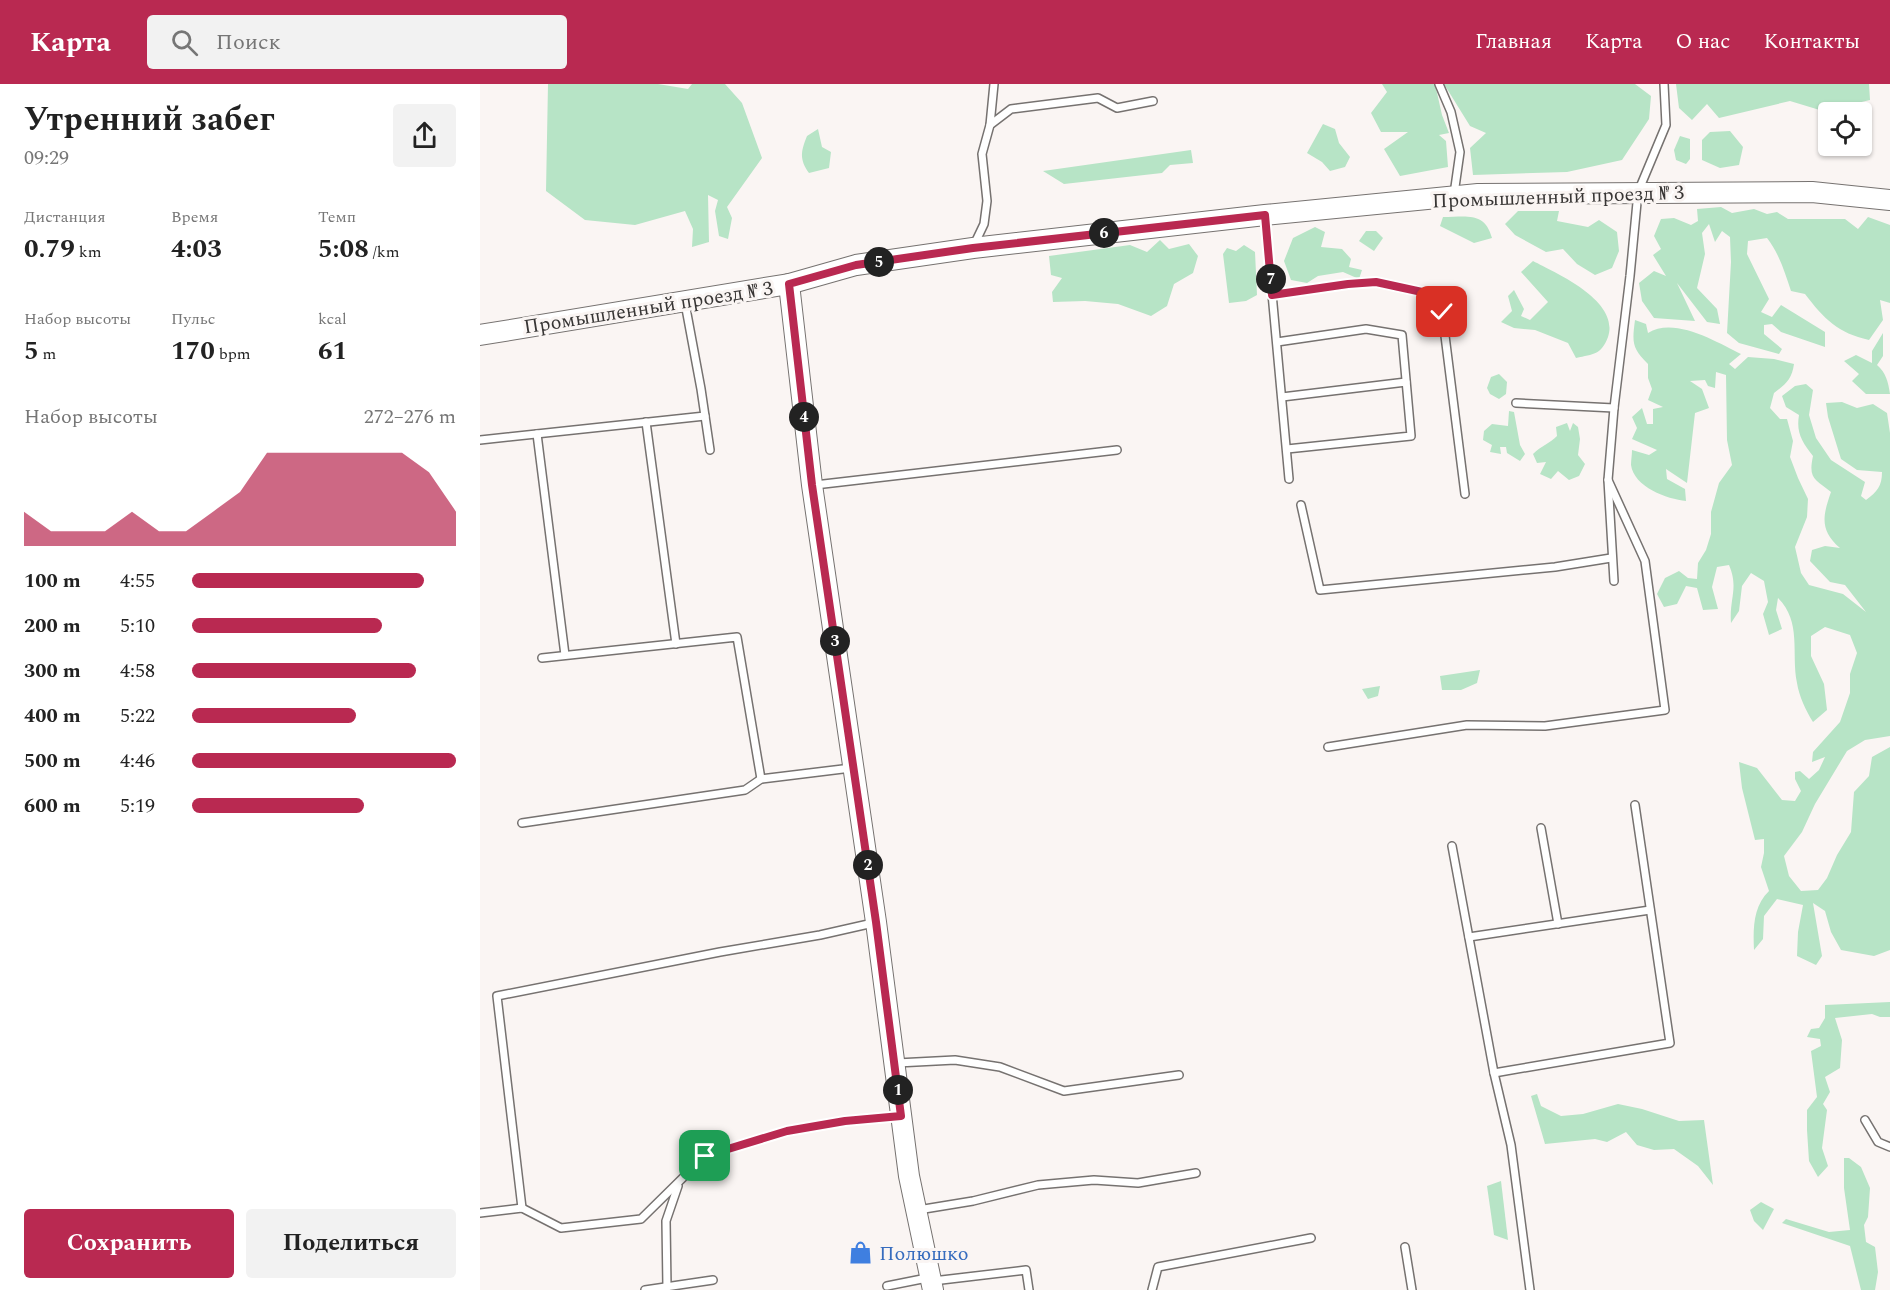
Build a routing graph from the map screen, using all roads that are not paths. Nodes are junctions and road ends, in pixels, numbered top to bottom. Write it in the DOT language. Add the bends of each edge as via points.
graph roads {
  1 [pos="994,84"];
  2 [pos="1439,84"];
  3 [pos="1664,84"];
  4 [pos="1153,101"];
  5 [pos="990,125"];
  6 [pos="1638,192"];
  7 [pos="1454,196"];
  8 [pos="1890,200"];
  9 [pos="1265,215"];
  10 [pos="973,248"];
  11 [pos="789,284"];
  12 [pos="1272,295"];
  13 [pos="685,301"];
  14 [pos="480,335"];
  15 [pos="1277,342"];
  16 [pos="1406,382"];
  17 [pos="1282,398"];
  18 [pos="1516,403"];
  19 [pos="1614,408"];
  20 [pos="705,416"];
  21 [pos="646,422"];
  22 [pos="537,434"];
  23 [pos="480,440"];
  24 [pos="1287,449"];
  25 [pos="710,450"];
  26 [pos="1117,450"];
  27 [pos="1289,479"];
  28 [pos="1608,480"];
  29 [pos="812,485"];
  30 [pos="1466,494"];
  31 [pos="1301,505"];
  32 [pos="1611,558"];
  33 [pos="1614,581"];
  34 [pos="676,644"];
  35 [pos="565,655"];
  36 [pos="542,658"];
  37 [pos="1328,747"];
  38 [pos="853,768"];
  39 [pos="761,780"];
  40 [pos="1635,806"];
  41 [pos="522,823"];
  42 [pos="1541,828"];
  43 [pos="1452,846"];
  44 [pos="1650,910"];
  45 [pos="876,922"];
  46 [pos="1558,924"];
  47 [pos="1469,937"];
  48 [pos="894,1063"];
  49 [pos="1494,1073"];
  50 [pos="1179,1075"];
  51 [pos="901,1116"];
  52 [pos="1865,1120"];
  53 [pos="1890,1147"];
  54 [pos="1196,1173"];
  55 [pos="678,1183"];
  56 [pos="522,1208"];
  57 [pos="916,1210"];
  58 [pos="480,1213"];
  59 [pos="1311,1238"];
  60 [pos="1405,1247"];
  61 [pos="713,1280"];
  62 [pos="931,1283"];
  63 [pos="887,1286"];
  64 [pos="667,1287"];
  65 [pos="645,1290"];
  66 [pos="1029,1290"];
  67 [pos="1152,1290"];
  68 [pos="1412,1290"];
  69 [pos="1530,1290"];
  1 -- 5 [label="lane"];
  2 -- 7 [label="lane" via="1451,112 1460,152"];
  3 -- 6 [label="lane" via="1666,124"];
  4 -- 5 [label="lane" via="1118,108 1098,98 1011,109"];
  5 -- 10 [label="lane" via="982,154 987,201 984,224"];
  6 -- 7 [label="street, Промышленный проезд № 3"];
  6 -- 8 [label="street, Промышленный проезд № 3" via="1812,192"];
  6 -- 19 [label="lane"];
  7 -- 9 [label="street, Промышленный проезд № 3"];
  9 -- 10 [label="street, Промышленный проезд № 3"];
  9 -- 12 [label="lane"];
  10 -- 11 [label="street, Промышленный проезд № 3" via="856,265"];
  11 -- 13 [label="street, Промышленный проезд № 3"];
  11 -- 29 [label="street"];
  12 -- 15 [label="lane"];
  12 -- 30 [label="lane" via="1376,282 1422,292 1442,312"];
  13 -- 14 [label="street, Промышленный проезд № 3"];
  13 -- 20 [label="lane"];
  15 -- 16 [label="lane" via="1366,329 1402,335"];
  15 -- 17 [label="lane"];
  16 -- 17 [label="lane"];
  16 -- 24 [label="lane" via="1411,436"];
  17 -- 24 [label="lane"];
  18 -- 19 [label="lane"];
  19 -- 28 [label="lane"];
  20 -- 21 [label="lane"];
  20 -- 25 [label="lane"];
  21 -- 22 [label="lane"];
  21 -- 34 [label="lane"];
  22 -- 23 [label="lane"];
  22 -- 35 [label="lane"];
  24 -- 27 [label="lane"];
  26 -- 29 [label="lane"];
  28 -- 32 [label="lane"];
  28 -- 37 [label="lane" via="1644,561 1665,710 1545,726 1467,725"];
  29 -- 38 [label="street"];
  31 -- 32 [label="lane" via="1320,590"];
  32 -- 33 [label="lane"];
  34 -- 35 [label="lane"];
  34 -- 39 [label="lane" via="737,637"];
  35 -- 36 [label="lane"];
  38 -- 39 [label="lane"];
  38 -- 45 [label="street"];
  39 -- 41 [label="lane" via="745,790"];
  40 -- 44 [label="lane"];
  42 -- 46 [label="lane"];
  43 -- 47 [label="lane"];
  44 -- 46 [label="lane"];
  44 -- 49 [label="lane" via="1670,1043"];
  45 -- 48 [label="street"];
  45 -- 56 [label="lane" via="497,996"];
  46 -- 47 [label="lane"];
  47 -- 49 [label="lane"];
  48 -- 50 [label="lane" via="955,1060 1000,1067 1064,1091"];
  48 -- 51 [label="street"];
  49 -- 69 [label="lane" via="1511,1145"];
  51 -- 55 [label="lane" via="787,1131 705,1156"];
  51 -- 57 [label="street"];
  52 -- 53 [label="lane" via="1878,1142"];
  54 -- 57 [label="lane" via="1138,1183 1094,1180 1038,1185"];
  55 -- 56 [label="lane" via="641,1219 561,1228"];
  55 -- 64 [label="lane" via="666,1221"];
  56 -- 58 [label="lane"];
  57 -- 62 [label="street"];
  59 -- 67 [label="lane" via="1158,1267"];
  60 -- 68 [label="lane"];
  61 -- 64 [label="lane"];
  62 -- 63 [label="lane"];
  62 -- 66 [label="lane" via="1026,1269"];
  64 -- 65 [label="lane"];
}
